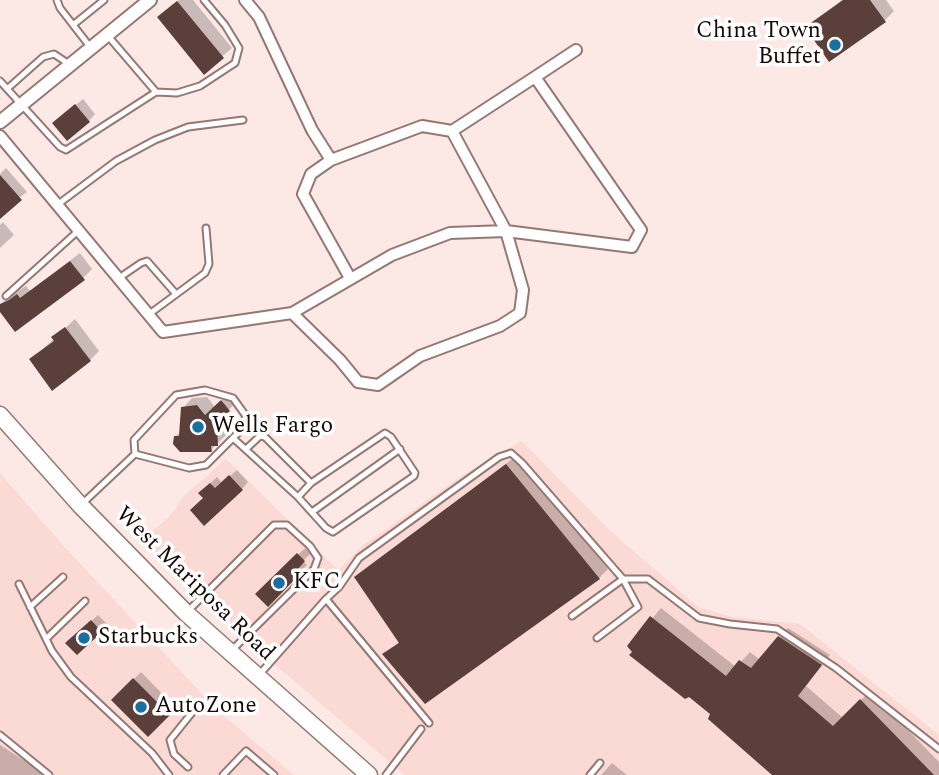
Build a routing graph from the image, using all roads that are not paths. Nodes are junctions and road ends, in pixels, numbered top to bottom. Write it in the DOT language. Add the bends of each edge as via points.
graph roads {
  1 [pos="57,0"];
  2 [pos="104,0"];
  3 [pos="150,0"];
  4 [pos="204,0"];
  5 [pos="245,0"];
  6 [pos="73,25"];
  7 [pos="107,35"];
  8 [pos="91,48"];
  9 [pos="576,50"];
  10 [pos="70,65"];
  11 [pos="535,77"];
  12 [pos="0,81"];
  13 [pos="7,89"];
  14 [pos="156,92"];
  15 [pos="20,105"];
  16 [pos="243,120"];
  17 [pos="0,122"];
  18 [pos="452,131"];
  19 [pos="0,136"];
  20 [pos="331,160"];
  21 [pos="57,205"];
  22 [pos="206,228"];
  23 [pos="78,231"];
  24 [pos="506,231"];
  25 [pos="350,278"];
  26 [pos="118,279"];
  27 [pos="176,294"];
  28 [pos="6,296"];
  29 [pos="292,313"];
  30 [pos="148,315"];
  31 [pos="0,415"];
  32 [pos="233,438"];
  33 [pos="246,449"];
  34 [pos="400,449"];
  35 [pos="135,454"];
  36 [pos="311,483"];
  37 [pos="298,497"];
  38 [pos="80,505"];
  39 [pos="312,512"];
  40 [pos="63,577"];
  41 [pos="623,579"];
  42 [pos="19,584"];
  43 [pos="326,600"];
  44 [pos="85,601"];
  45 [pos="30,607"];
  46 [pos="186,613"];
  47 [pos="572,616"];
  48 [pos="597,638"];
  49 [pos="46,639"];
  50 [pos="229,653"];
  51 [pos="257,678"];
  52 [pos="195,709"];
  53 [pos="429,723"];
  54 [pos="421,729"];
  55 [pos="0,735"];
  56 [pos="939,748"];
  57 [pos="600,763"];
  58 [pos="188,768"];
  59 [pos="49,775"];
  60 [pos="169,775"];
  61 [pos="223,775"];
  62 [pos="274,775"];
  63 [pos="369,775"];
  64 [pos="386,775"];
  65 [pos="590,775"];
  1 -- 6 [label="lane"];
  2 -- 6 [label="lane"];
  3 -- 7 [label="street"];
  4 -- 14 [label="lane" via="239,48 235,63 200,86 177,93"];
  5 -- 20 [label="street" via="259,18"];
  6 -- 8 [label="lane"];
  7 -- 8 [label="street"];
  7 -- 14 [label="lane"];
  8 -- 10 [label="street"];
  9 -- 11 [label="street"];
  10 -- 13 [label="lane" via="54,54 43,57"];
  10 -- 15 [label="street"];
  11 -- 18 [label="street"];
  11 -- 24 [label="street" via="641,230 632,247"];
  12 -- 13 [label="lane"];
  13 -- 15 [label="lane"];
  14 -- 15 [label="lane" via="66,150"];
  15 -- 17 [label="street"];
  16 -- 21 [label="lane" via="188,127 155,140 116,161"];
  18 -- 20 [label="street" via="422,126"];
  18 -- 24 [label="street"];
  19 -- 21 [label="street"];
  20 -- 25 [label="street" via="311,174 303,194"];
  21 -- 23 [label="street"];
  22 -- 27 [label="lane" via="209,264 205,273"];
  23 -- 26 [label="street"];
  23 -- 28 [label="lane"];
  24 -- 25 [label="street" via="450,233"];
  24 -- 29 [label="street" via="523,290 520,313 500,326 420,356 378,385 358,382"];
  25 -- 29 [label="street"];
  26 -- 27 [label="lane" via="148,261"];
  26 -- 30 [label="street"];
  27 -- 30 [label="lane"];
  29 -- 30 [label="street" via="163,332"];
  31 -- 38 [label="main road, West Mariposa Road"];
  32 -- 33 [label="lane"];
  32 -- 35 [label="lane" via="206,465 188,468"];
  32 -- 35 [label="lane" via="246,416 233,398 205,390 176,395 134,440"];
  33 -- 36 [label="lane" via="260,436 265,437"];
  33 -- 37 [label="lane"];
  34 -- 36 [label="lane" via="385,433"];
  34 -- 39 [label="lane"];
  34 -- 39 [label="lane" via="414,476 333,532"];
  35 -- 38 [label="lane"];
  36 -- 37 [label="lane"];
  37 -- 39 [label="lane"];
  38 -- 46 [label="main road, West Mariposa Road"];
  40 -- 45 [label="lane"];
  41 -- 43 [label="lane" via="511,453 499,457 359,558"];
  41 -- 47 [label="lane"];
  41 -- 48 [label="lane" via="638,607"];
  41 -- 56 [label="lane" via="648,579 699,618 778,629"];
  42 -- 45 [label="lane"];
  43 -- 51 [label="lane"];
  43 -- 53 [label="lane"];
  44 -- 49 [label="lane"];
  45 -- 49 [label="lane"];
  46 -- 50 [label="main road, West Mariposa Road"];
  46 -- 50 [label="lane" via="274,525 287,526 310,547 318,558 314,569"];
  49 -- 60 [label="lane" via="71,677 144,745"];
  50 -- 51 [label="main road, West Mariposa Road"];
  51 -- 63 [label="main road, West Mariposa Road"];
  52 -- 58 [label="lane" via="170,740 174,754"];
  54 -- 64 [label="lane"];
  55 -- 59 [label="lane"];
  57 -- 65 [label="lane"];
  61 -- 62 [label="lane" via="246,751"];
}
